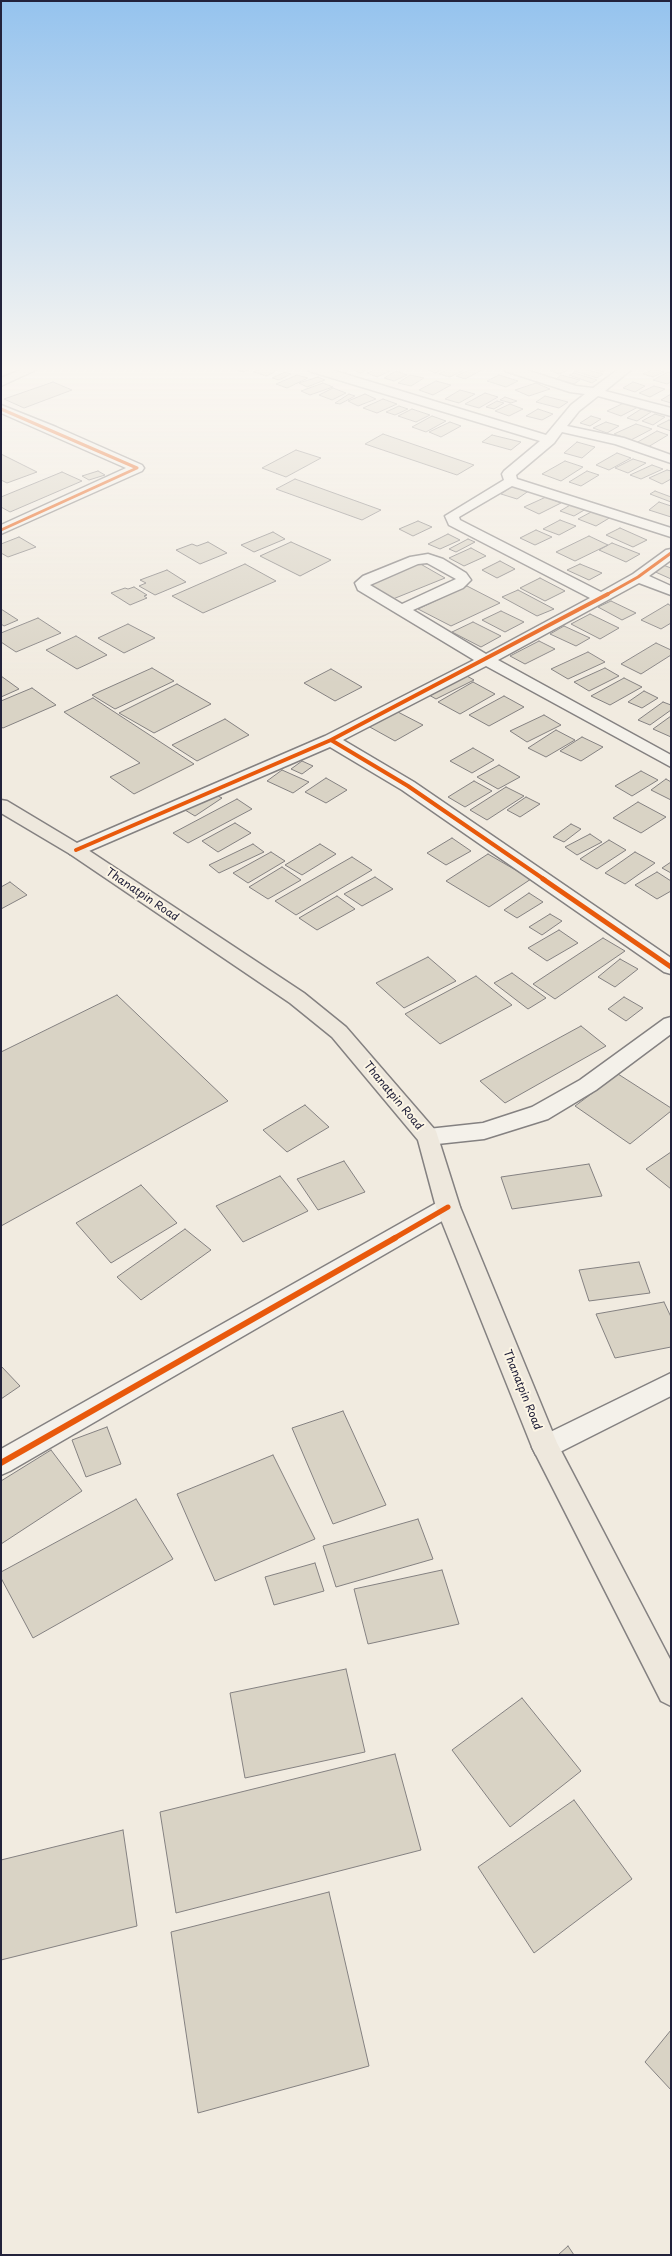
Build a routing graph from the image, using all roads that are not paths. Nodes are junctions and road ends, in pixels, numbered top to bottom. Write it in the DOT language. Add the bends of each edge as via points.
graph roads {
  1 [pos="125,473"];
  2 [pos="510,473"];
  3 [pos="511,481"];
  4 [pos="1,530"];
  5 [pos="671,533"];
  6 [pos="671,553"];
  7 [pos="638,577"];
  8 [pos="671,591"];
  9 [pos="601,598"];
  10 [pos="401,610"];
  11 [pos="486,660"];
  12 [pos="331,740"];
  13 [pos="671,762"];
  14 [pos="1,805"];
  15 [pos="76,850"];
  16 [pos="671,967"];
  17 [pos="671,1024"];
  18 [pos="428,1137"];
  19 [pos="448,1207"];
  20 [pos="671,1384"];
  21 [pos="545,1447"];
  22 [pos="1,1462"];
  23 [pos="671,1691"];
  1 -- 4 [label="street"];
  2 -- 3 [label="street"];
  3 -- 5 [label="street"];
  3 -- 9 [label="street" via="452,516 454,522"];
  6 -- 7 [label="street"];
  7 -- 8 [label="street"];
  7 -- 9 [label="street"];
  9 -- 11 [label="street"];
  10 -- 10 [label="street" via="363,587 362,583 415,560 428,558 464,580"];
  10 -- 11 [label="street"];
  11 -- 12 [label="street"];
  11 -- 13 [label="street"];
  12 -- 15 [label="street"];
  12 -- 16 [label="street" via="408,786"];
  14 -- 15 [label="main road, Thanatpin Road"];
  15 -- 18 [label="main road, Thanatpin Road" via="297,998 340,1032"];
  17 -- 18 [label="street" via="588,1085 540,1113 484,1131"];
  18 -- 19 [label="main road, Thanatpin Road"];
  19 -- 21 [label="main road, Thanatpin Road"];
  19 -- 22 [label="street"];
  20 -- 21 [label="street"];
  21 -- 23 [label="main road, Thanatpin Road"];
}
